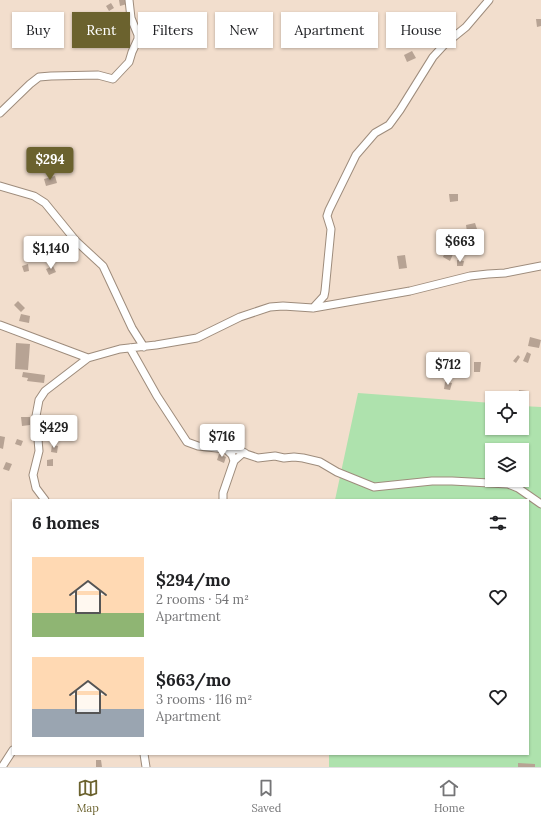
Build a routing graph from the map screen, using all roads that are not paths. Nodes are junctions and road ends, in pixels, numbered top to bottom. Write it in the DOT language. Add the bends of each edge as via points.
graph roads {
  1 [pos="129,0"];
  2 [pos="488,0"];
  3 [pos="0,113"];
  4 [pos="0,186"];
  5 [pos="541,266"];
  6 [pos="313,308"];
  7 [pos="0,325"];
  8 [pos="144,347"];
  9 [pos="130,348"];
  10 [pos="88,358"];
  11 [pos="226,450"];
  12 [pos="245,453"];
  13 [pos="234,460"];
  14 [pos="44,499"];
  15 [pos="223,499"];
  16 [pos="541,504"];
  17 [pos="12,752"];
  18 [pos="144,755"];
  19 [pos="2,767"];
  20 [pos="146,767"];
  1 -- 3 [label="street" via="131,18 138,39 129,62 113,79 98,75 39,78"];
  2 -- 6 [label="street" via="466,27 433,57 400,110 356,155 327,216 331,229 325,291 324,296"];
  4 -- 8 [label="street" via="34,196 45,203 76,241 103,266 132,328"];
  5 -- 6 [label="street" via="470,276 410,291"];
  6 -- 8 [label="street" via="270,307 240,317 197,338"];
  7 -- 10 [label="street"];
  8 -- 9 [label="street"];
  9 -- 10 [label="street"];
  9 -- 11 [label="street" via="187,442"];
  10 -- 14 [label="street" via="45,391 39,400 36,416 39,451 33,475 36,488"];
  11 -- 12 [label="street" via="239,450"];
  11 -- 13 [label="street"];
  12 -- 13 [label="street"];
  12 -- 16 [label="street" via="255,458 294,457 320,462 337,472 374,486 432,481 508,484"];
  13 -- 15 [label="street" via="222,493"];
  17 -- 19 [label="street"];
  18 -- 20 [label="street"];
}
